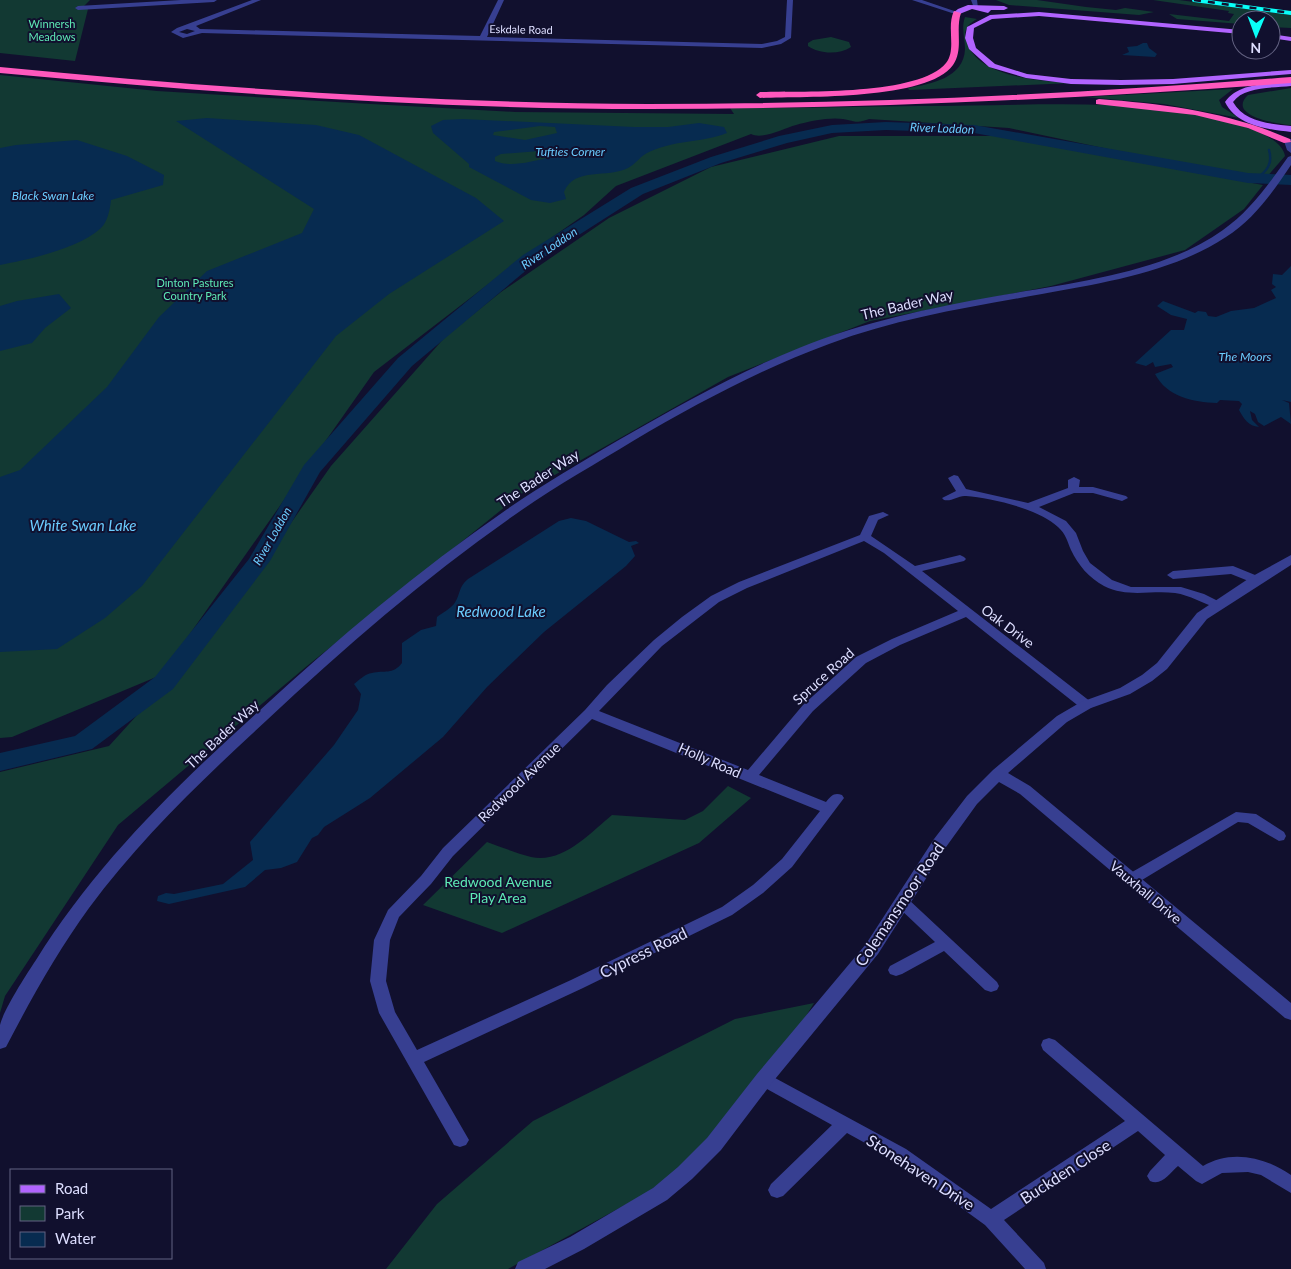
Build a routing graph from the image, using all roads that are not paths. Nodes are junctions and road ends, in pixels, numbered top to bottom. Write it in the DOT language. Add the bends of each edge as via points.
graph roads {
  1 [pos="214,0"];
  2 [pos="258,0"];
  3 [pos="500,0"];
  4 [pos="790,0"];
  5 [pos="915,0"];
  6 [pos="940,0"];
  7 [pos="233,1"];
  8 [pos="950,2"];
  9 [pos="246,4"];
  10 [pos="976,5"];
  11 [pos="78,8"];
  12 [pos="957,10"];
  13 [pos="989,17"];
  14 [pos="202,21"];
  15 [pos="184,28"];
  16 [pos="1231,28"];
  17 [pos="1231,28"];
  18 [pos="197,31"];
  19 [pos="483,38"];
  20 [pos="0,62"];
  21 [pos="0,70"];
  22 [pos="1291,72"];
  23 [pos="1213,78"];
  24 [pos="1291,80"];
  25 [pos="1291,84"];
  26 [pos="750,95"];
  27 [pos="720,96"];
  28 [pos="691,97"];
  29 [pos="930,102"];
  30 [pos="1290,139"];
  31 [pos="1290,160"];
  32 [pos="954,478"];
  33 [pos="962,492"];
  34 [pos="948,498"];
  35 [pos="1122,498"];
  36 [pos="1027,507"];
  37 [pos="883,515"];
  38 [pos="865,537"];
  39 [pos="960,559"];
  40 [pos="1289,563"];
  41 [pos="914,570"];
  42 [pos="1173,576"];
  43 [pos="1256,580"];
  44 [pos="1218,604"];
  45 [pos="965,613"];
  46 [pos="1086,705"];
  47 [pos="590,713"];
  48 [pos="998,774"];
  49 [pos="750,777"];
  50 [pos="833,803"];
  51 [pos="1279,836"];
  52 [pos="1132,880"];
  53 [pos="904,903"];
  54 [pos="945,944"];
  55 [pos="896,970"];
  56 [pos="991,986"];
  57 [pos="1291,1013"];
  58 [pos="0,1042"];
  59 [pos="1049,1045"];
  60 [pos="414,1059"];
  61 [pos="764,1078"];
  62 [pos="1138,1121"];
  63 [pos="845,1124"];
  64 [pos="460,1140"];
  65 [pos="1177,1155"];
  66 [pos="1156,1176"];
  67 [pos="1291,1185"];
  68 [pos="777,1190"];
  69 [pos="991,1219"];
  70 [pos="525,1269"];
  71 [pos="1037,1269"];
  1 -- 11 [label="street"];
  2 -- 9 [label="street"];
  3 -- 19 [label="street"];
  4 -- 19 [label="street, Eskdale Road" via="788,38 767,46"];
  5 -- 12 [label="street"];
  6 -- 8 [label="street"];
  7 -- 9 [label="street"];
  9 -- 14 [label="street"];
  10 -- 12 [label="main road"];
  10 -- 13 [label="main road" via="989,12"];
  10 -- 16 [label="main road"];
  12 -- 13 [label="main road" via="971,16"];
  12 -- 26 [label="highway" via="956,49 945,70 930,79 871,90"];
  13 -- 17 [label="main road" via="1029,14"];
  13 -- 23 [label="main road" via="972,26 968,32 973,50 986,62 1015,74 1082,82"];
  14 -- 15 [label="street"];
  14 -- 18 [label="street"];
  15 -- 18 [label="street"];
  15 -- 18 [label="street" via="174,32 179,35"];
  18 -- 19 [label="street, Eskdale Road"];
  20 -- 28 [label="highway" via="347,89"];
  21 -- 29 [label="highway" via="222,90 451,101 662,105"];
  22 -- 23 [label="main road"];
  23 -- 28 [label="highway" via="942,93"];
  24 -- 29 [label="highway"];
  25 -- 30 [label="main road" via="1244,90 1229,102 1233,110 1244,117"];
  27 -- 28 [label="highway"];
  29 -- 30 [label="highway" via="1084,102 1148,107 1228,120"];
  31 -- 58 [label="street, The Bader Way" via="1264,197 1239,223 1200,247 1167,261 1096,280 888,322 827,340 682,409 548,487 464,546 307,675 224,750 148,826 97,884 70,921 38,968"];
  32 -- 33 [label="street"];
  33 -- 34 [label="street"];
  33 -- 36 [label="street"];
  35 -- 36 [label="street" via="1074,485"];
  36 -- 44 [label="street" via="1052,517 1069,532 1089,570 1109,584 1139,592 1169,589 1194,593"];
  37 -- 38 [label="street" via="873,518"];
  38 -- 41 [label="street, Oak Drive"];
  38 -- 47 [label="street, Redwood Avenue" via="715,598 658,643"];
  39 -- 41 [label="street"];
  40 -- 43 [label="street, Colemansmoor Road"];
  41 -- 45 [label="street, Oak Drive"];
  42 -- 43 [label="street" via="1234,570"];
  43 -- 44 [label="street, Colemansmoor Road"];
  44 -- 46 [label="street, Colemansmoor Road" via="1202,616 1162,666 1148,678 1125,691"];
  45 -- 46 [label="street, Oak Drive"];
  45 -- 49 [label="street, Spruce Road" via="861,660 808,708"];
  46 -- 48 [label="street, Colemansmoor Road" via="1062,719"];
  47 -- 49 [label="street, Holly Road" via="708,757"];
  47 -- 60 [label="street, Redwood Avenue" via="448,852 393,914 382,940 378,981 387,1013"];
  48 -- 52 [label="street, Vauxhall Drive" via="1025,790"];
  48 -- 53 [label="street, Colemansmoor Road" via="972,800 944,837"];
  49 -- 50 [label="street, Holly Road"];
  50 -- 60 [label="street, Cypress Road" via="787,863 758,890 726,911"];
  51 -- 52 [label="street" via="1251,818 1236,817"];
  52 -- 57 [label="street, Vauxhall Drive"];
  53 -- 54 [label="street"];
  53 -- 61 [label="street, Colemansmoor Road" via="872,949"];
  54 -- 55 [label="street"];
  54 -- 56 [label="street"];
  59 -- 62 [label="street"];
  60 -- 64 [label="street, Redwood Avenue"];
  61 -- 63 [label="street, Stonehaven Drive"];
  61 -- 70 [label="street, Colemansmoor Road" via="714,1144 660,1194 578,1243"];
  62 -- 65 [label="street"];
  62 -- 69 [label="street, Buckden Close"];
  63 -- 68 [label="street"];
  63 -- 69 [label="street, Stonehaven Drive" via="900,1154"];
  65 -- 66 [label="street"];
  65 -- 67 [label="street" via="1202,1176 1220,1166 1251,1164 1280,1175"];
  69 -- 71 [label="street, Stonehaven Drive"];
}
